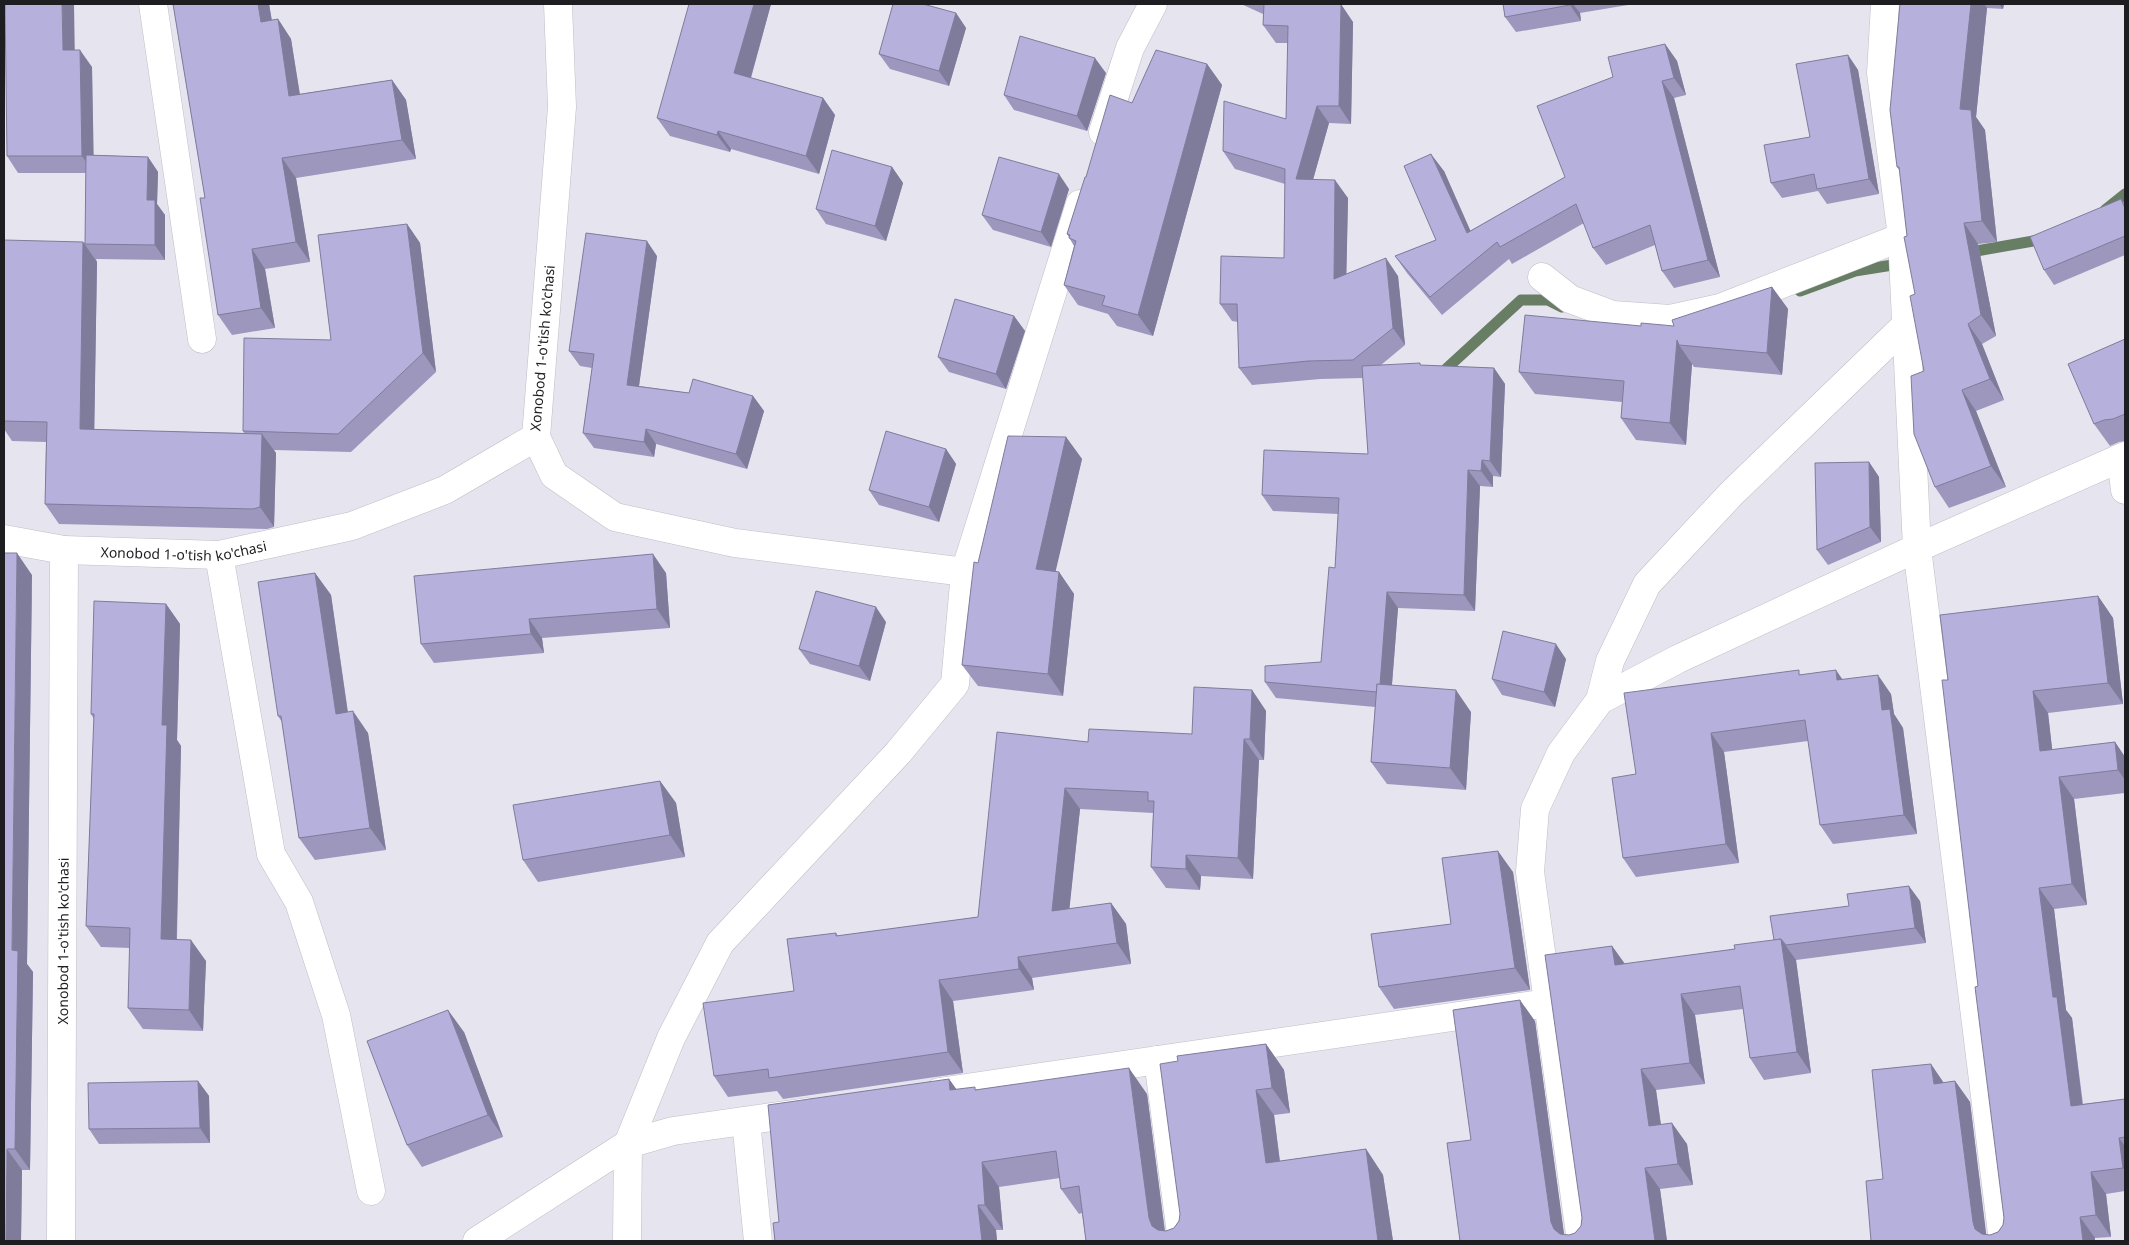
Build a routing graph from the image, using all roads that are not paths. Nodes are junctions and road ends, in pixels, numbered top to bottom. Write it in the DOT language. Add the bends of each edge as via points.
graph roads {
  1 [pos="153,4"];
  2 [pos="558,4"];
  3 [pos="1153,4"];
  4 [pos="1885,4"];
  5 [pos="1096,153"];
  6 [pos="1088,182"];
  7 [pos="1902,242"];
  8 [pos="1542,277"];
  9 [pos="1906,325"];
  10 [pos="202,339"];
  11 [pos="536,437"];
  12 [pos="2123,457"];
  13 [pos="2125,490"];
  14 [pos="4,539"];
  15 [pos="1917,548"];
  16 [pos="64,550"];
  17 [pos="219,555"];
  18 [pos="965,572"];
  19 [pos="1600,700"];
  20 [pos="1548,1003"];
  21 [pos="1158,1060"];
  22 [pos="913,1096"];
  23 [pos="834,1108"];
  24 [pos="746,1121"];
  25 [pos="628,1144"];
  26 [pos="371,1191"];
  27 [pos="61,1241"];
  28 [pos="477,1241"];
  29 [pos="627,1241"];
  30 [pos="758,1241"];
  31 [pos="1182,1241"];
  32 [pos="1581,1241"];
  33 [pos="2003,1241"];
  1 -- 10 [label="street"];
  2 -- 11 [label="street, Xonobod 1-o'tish ko'chasi" via="562,106"];
  3 -- 5 [label="street" via="1130,48"];
  4 -- 7 [label="street" via="1881,73"];
  6 -- 18 [label="street"];
  7 -- 8 [label="street" via="1720,308 1670,320 1613,315 1570,298"];
  7 -- 9 [label="street"];
  9 -- 15 [label="street"];
  9 -- 19 [label="street" via="1731,494 1647,584 1610,661"];
  11 -- 17 [label="street, Xonobod 1-o'tish ko'chasi" via="445,490 352,526"];
  11 -- 18 [label="street" via="554,475 615,517 735,543"];
  12 -- 13 [label="street"];
  12 -- 15 [label="street"];
  14 -- 16 [label="street"];
  15 -- 19 [label="street" via="1678,659"];
  15 -- 33 [label="street"];
  16 -- 17 [label="street, Xonobod 1-o'tish ko'chasi"];
  16 -- 27 [label="street, Xonobod 1-o'tish ko'chasi"];
  17 -- 26 [label="street" via="271,854 299,902 336,1015"];
  18 -- 25 [label="street" via="955,684 898,753 720,943 671,1038"];
  19 -- 20 [label="street" via="1561,752 1535,809 1530,872"];
  20 -- 21 [label="street"];
  20 -- 32 [label="street"];
  21 -- 22 [label="street"];
  21 -- 31 [label="street"];
  23 -- 24 [label="street"];
  24 -- 25 [label="street" via="673,1131"];
  24 -- 30 [label="street"];
  25 -- 28 [label="street"];
  25 -- 29 [label="street"];
}
